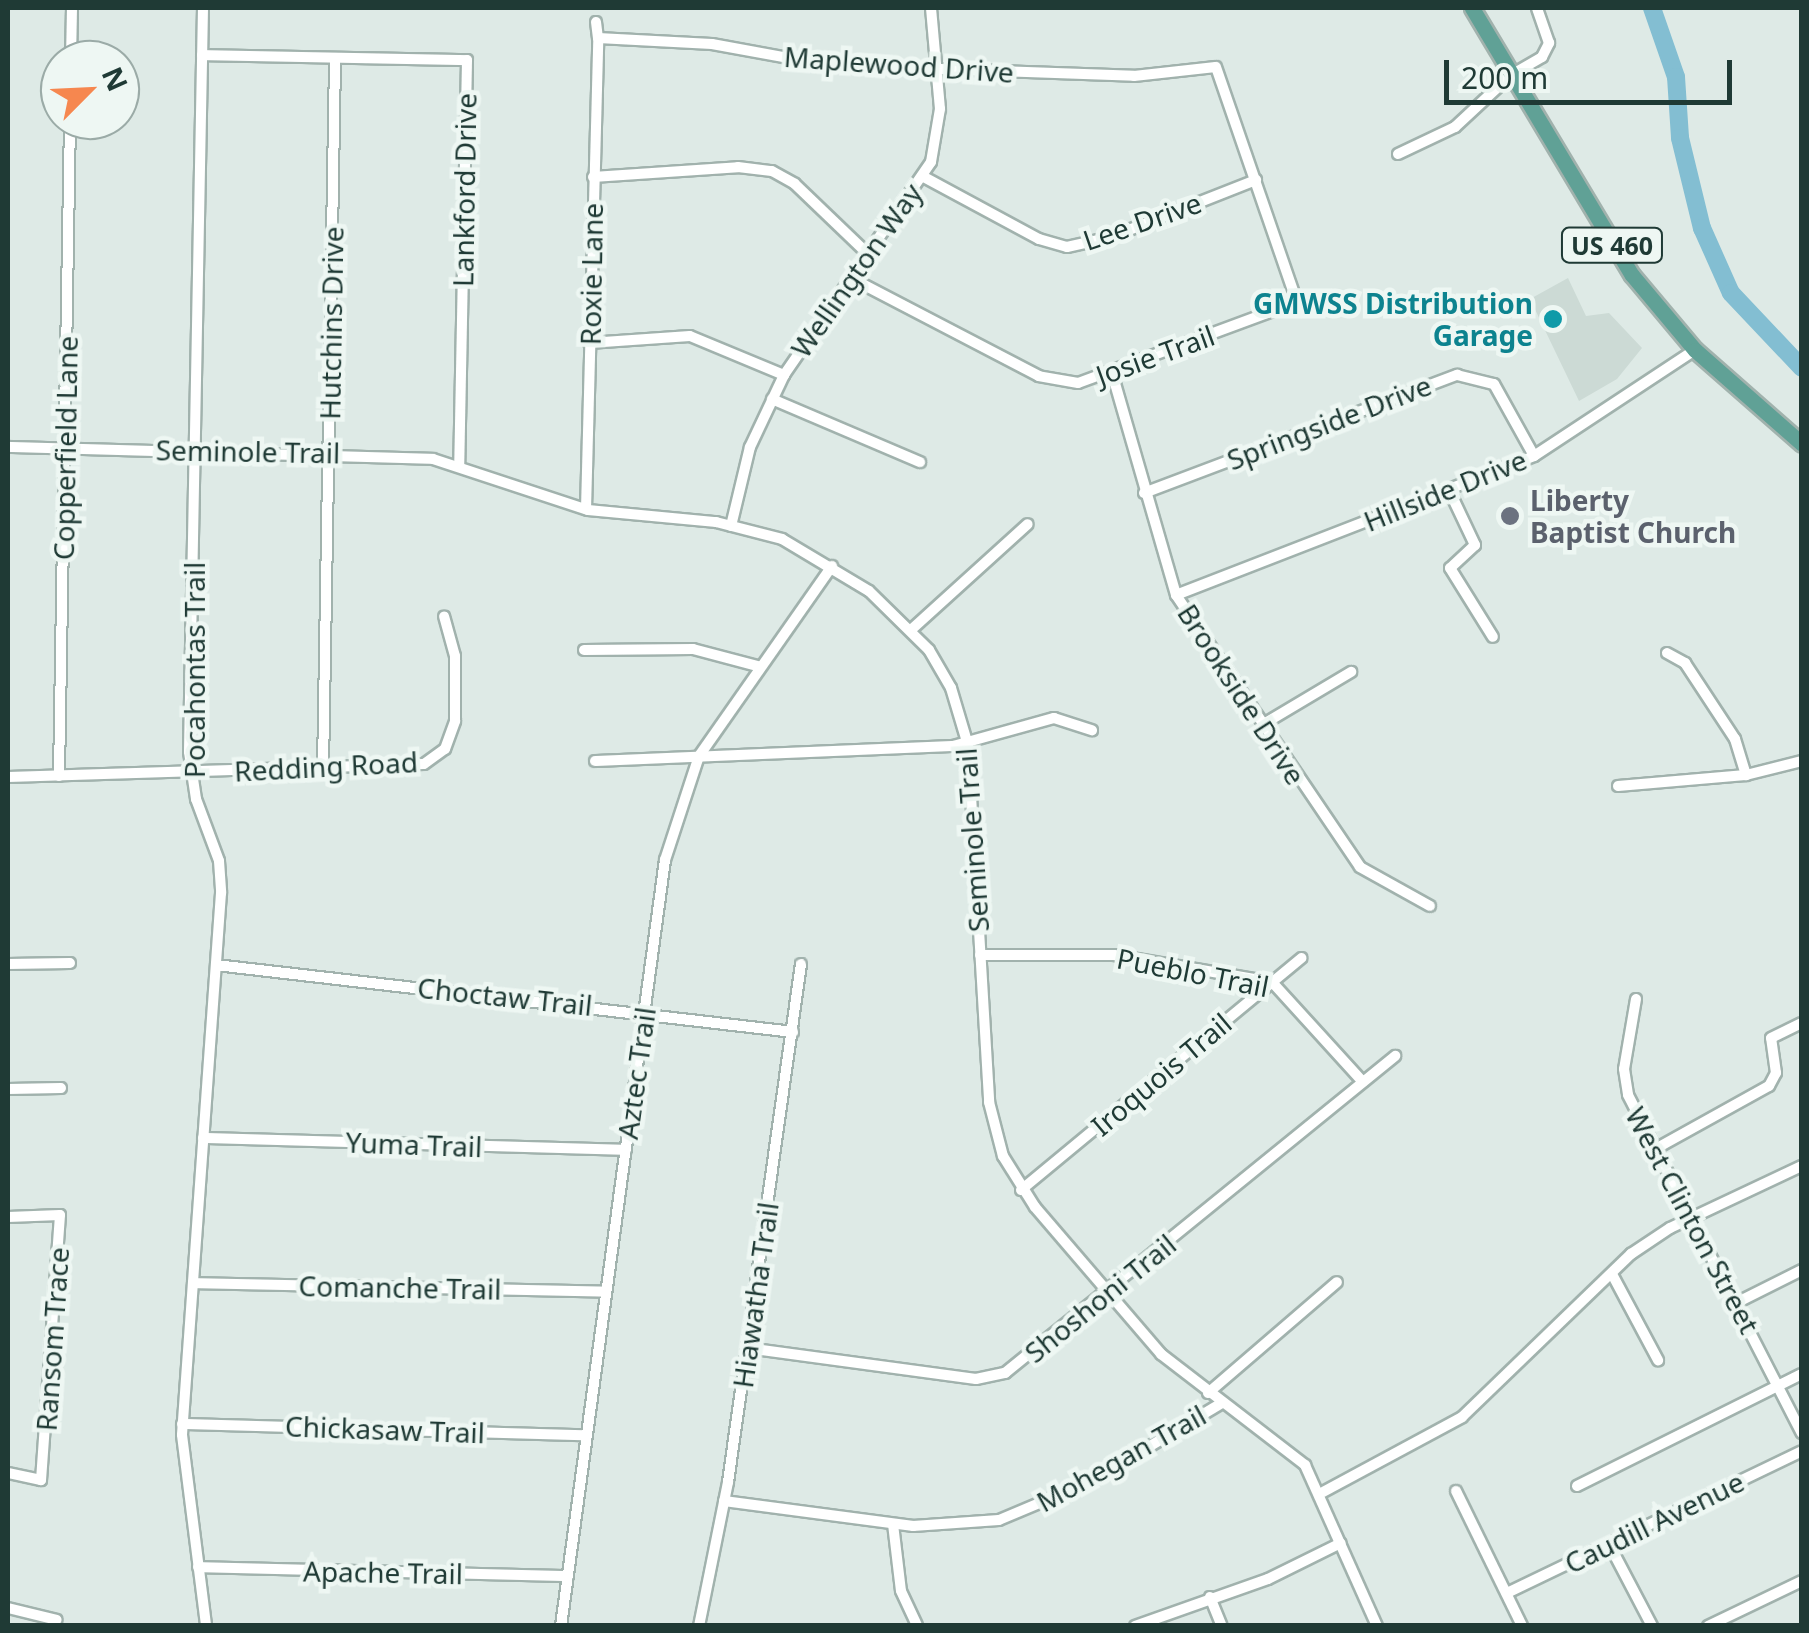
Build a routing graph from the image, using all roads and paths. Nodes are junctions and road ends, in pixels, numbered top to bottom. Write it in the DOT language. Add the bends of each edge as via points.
graph roads {
  1 [pos="72,8"];
  2 [pos="203,8"];
  3 [pos="931,8"];
  4 [pos="1472,8"];
  5 [pos="1537,8"];
  6 [pos="596,22"];
  7 [pos="598,38"];
  8 [pos="71,40"];
  9 [pos="202,55"];
  10 [pos="336,58"];
  11 [pos="936,70"];
  12 [pos="1512,75"];
  13 [pos="70,140"];
  14 [pos="1398,154"];
  15 [pos="922,176"];
  16 [pos="593,177"];
  17 [pos="1256,180"];
  18 [pos="866,252"];
  19 [pos="852,279"];
  20 [pos="589,344"];
  21 [pos="1695,350"];
  22 [pos="1112,373"];
  23 [pos="784,375"];
  24 [pos="772,400"];
  25 [pos="1802,444"];
  26 [pos="8,447"];
  27 [pos="65,448"];
  28 [pos="195,450"];
  29 [pos="329,453"];
  30 [pos="1534,456"];
  31 [pos="920,462"];
  32 [pos="459,465"];
  33 [pos="1448,490"];
  34 [pos="1144,493"];
  35 [pos="586,509"];
  36 [pos="1028,524"];
  37 [pos="731,526"];
  38 [pos="832,566"];
  39 [pos="1176,594"];
  40 [pos="444,616"];
  41 [pos="912,629"];
  42 [pos="1493,637"];
  43 [pos="584,650"];
  44 [pos="1667,654"];
  45 [pos="761,667"];
  46 [pos="1351,672"];
  47 [pos="1262,726"];
  48 [pos="1092,730"];
  49 [pos="968,744"];
  50 [pos="699,756"];
  51 [pos="1802,760"];
  52 [pos="595,761"];
  53 [pos="323,769"];
  54 [pos="191,772"];
  55 [pos="1746,775"];
  56 [pos="59,776"];
  57 [pos="8,777"];
  58 [pos="1618,786"];
  59 [pos="1430,906"];
  60 [pos="980,956"];
  61 [pos="1301,958"];
  62 [pos="70,963"];
  63 [pos="8,964"];
  64 [pos="801,964"];
  65 [pos="216,965"];
  66 [pos="1272,982"];
  67 [pos="1636,998"];
  68 [pos="644,1011"];
  69 [pos="1802,1022"];
  70 [pos="793,1032"];
  71 [pos="1395,1056"];
  72 [pos="1363,1082"];
  73 [pos="61,1088"];
  74 [pos="8,1089"];
  75 [pos="203,1138"];
  76 [pos="1657,1148"];
  77 [pos="626,1150"];
  78 [pos="1802,1166"];
  79 [pos="1022,1190"];
  80 [pos="8,1216"];
  81 [pos="1696,1220"];
  82 [pos="1802,1270"];
  83 [pos="1612,1274"];
  84 [pos="1337,1282"];
  85 [pos="193,1283"];
  86 [pos="606,1292"];
  87 [pos="1108,1294"];
  88 [pos="1738,1302"];
  89 [pos="747,1348"];
  90 [pos="1658,1360"];
  91 [pos="1802,1374"];
  92 [pos="1778,1386"];
  93 [pos="1208,1393"];
  94 [pos="1222,1403"];
  95 [pos="182,1424"];
  96 [pos="1802,1433"];
  97 [pos="587,1434"];
  98 [pos="1802,1452"];
  99 [pos="8,1473"];
  100 [pos="1577,1486"];
  101 [pos="1456,1490"];
  102 [pos="1322,1492"];
  103 [pos="724,1501"];
  104 [pos="893,1524"];
  105 [pos="1342,1544"];
  106 [pos="1609,1544"];
  107 [pos="198,1567"];
  108 [pos="568,1576"];
  109 [pos="1802,1581"];
  110 [pos="1507,1594"];
  111 [pos="1210,1597"];
  112 [pos="8,1608"];
  113 [pos="57,1620"];
  114 [pos="206,1626"];
  115 [pos="561,1626"];
  116 [pos="700,1626"];
  117 [pos="916,1626"];
  118 [pos="1135,1626"];
  119 [pos="1222,1626"];
  120 [pos="1378,1626"];
  121 [pos="1522,1626"];
  122 [pos="1652,1626"];
  123 [pos="1708,1626"];
  1 -- 8 [label="street"];
  2 -- 9 [label="street, Pocahontas Trail"];
  3 -- 11 [label="street, Wellington Way"];
  4 -- 12 [label="main road, US 460"];
  5 -- 12 [label="street" via="1549,43 1542,57"];
  6 -- 7 [label="street"];
  7 -- 11 [label="street, Maplewood Drive"];
  7 -- 16 [label="street, Roxie Lane"];
  9 -- 10 [label="street, Lankford Drive"];
  9 -- 28 [label="street, Pocahontas Trail"];
  10 -- 29 [label="street, Hutchins Drive"];
  10 -- 32 [label="street, Lankford Drive" via="467,60"];
  11 -- 15 [label="street, Wellington Way" via="940,109 934,152"];
  11 -- 17 [label="street, Maplewood Drive" via="1134,76 1216,66"];
  12 -- 14 [label="street" via="1455,127"];
  12 -- 21 [label="main road, US 460" via="1614,248"];
  13 -- 27 [label="street, Copperfield Lane"];
  15 -- 17 [label="street, Lee Drive" via="1039,239 1067,247 1111,237"];
  15 -- 18 [label="street, Wellington Way"];
  16 -- 18 [label="street" via="772,172 795,184"];
  16 -- 20 [label="street, Roxie Lane"];
  17 -- 22 [label="street, Josie Trail" via="1297,302"];
  18 -- 19 [label="street, Wellington Way"];
  19 -- 22 [label="street, Josie Trail" via="1038,376 1078,383"];
  19 -- 23 [label="street, Wellington Way"];
  20 -- 23 [label="street" via="690,336"];
  20 -- 35 [label="street, Roxie Lane"];
  21 -- 25 [label="main road, US 460"];
  21 -- 30 [label="street, Hillside Drive"];
  22 -- 34 [label="street, Brookside Drive"];
  23 -- 24 [label="street, Wellington Way"];
  24 -- 31 [label="street"];
  24 -- 37 [label="street, Wellington Way" via="750,447"];
  26 -- 27 [label="street, Seminole Trail"];
  27 -- 28 [label="street, Seminole Trail"];
  27 -- 56 [label="street, Copperfield Lane"];
  28 -- 29 [label="street, Seminole Trail"];
  28 -- 54 [label="street, Pocahontas Trail"];
  29 -- 32 [label="street, Seminole Trail" via="419,456"];
  29 -- 53 [label="street, Hutchins Drive"];
  30 -- 33 [label="street, Hillside Drive"];
  30 -- 34 [label="street, Springside Drive" via="1494,384 1457,374"];
  32 -- 35 [label="street, Seminole Trail"];
  33 -- 39 [label="street, Hillside Drive"];
  33 -- 42 [label="street" via="1475,545 1450,568"];
  34 -- 39 [label="street, Brookside Drive"];
  35 -- 37 [label="street, Seminole Trail"];
  36 -- 41 [label="street"];
  37 -- 38 [label="street, Seminole Trail" via="782,539"];
  38 -- 41 [label="street, Seminole Trail"];
  38 -- 45 [label="street, Aztec Trail"];
  39 -- 47 [label="street, Brookside Drive"];
  40 -- 53 [label="street, Redding Road" via="455,656 455,721 445,748 424,764"];
  41 -- 49 [label="street, Seminole Trail" via="951,688"];
  43 -- 45 [label="street" via="692,649"];
  44 -- 55 [label="street" via="1695,678 1735,739"];
  45 -- 50 [label="street, Aztec Trail"];
  46 -- 47 [label="street"];
  47 -- 59 [label="street, Brookside Drive" via="1360,868"];
  48 -- 49 [label="street" via="1045,719"];
  49 -- 50 [label="street"];
  49 -- 60 [label="street, Seminole Trail"];
  50 -- 52 [label="street"];
  50 -- 68 [label="street, Aztec Trail" via="665,860"];
  51 -- 55 [label="street"];
  53 -- 54 [label="street, Redding Road"];
  54 -- 56 [label="street, Redding Road"];
  54 -- 65 [label="street, Pocahontas Trail" via="221,871"];
  55 -- 58 [label="street"];
  56 -- 57 [label="street, Redding Road"];
  60 -- 66 [label="street, Pueblo Trail" via="1114,955"];
  60 -- 79 [label="street, Seminole Trail" via="994,1134"];
  61 -- 66 [label="street, Iroquois Trail"];
  62 -- 63 [label="street"];
  64 -- 70 [label="street, Hiawatha Trail"];
  65 -- 68 [label="street, Choctaw Trail"];
  65 -- 75 [label="street, Pocahontas Trail"];
  66 -- 72 [label="street, Pueblo Trail"];
  66 -- 79 [label="street, Iroquois Trail"];
  67 -- 76 [label="street, West Clinton Street" via="1625,1085"];
  68 -- 70 [label="street, Choctaw Trail"];
  68 -- 77 [label="street, Aztec Trail"];
  69 -- 76 [label="street" via="1771,1038 1776,1073 1769,1086"];
  70 -- 89 [label="street, Hiawatha Trail"];
  71 -- 72 [label="street, Shoshoni Trail"];
  72 -- 87 [label="street, Shoshoni Trail"];
  73 -- 74 [label="street"];
  75 -- 77 [label="street, Yuma Trail"];
  75 -- 85 [label="street, Pocahontas Trail"];
  76 -- 81 [label="street, West Clinton Street"];
  77 -- 86 [label="street, Aztec Trail"];
  78 -- 81 [label="street"];
  79 -- 87 [label="street, Seminole Trail"];
  80 -- 99 [label="street, Ransom Trace" via="60,1215 41,1480"];
  81 -- 83 [label="street" via="1670,1228"];
  81 -- 88 [label="street, West Clinton Street"];
  82 -- 88 [label="street"];
  83 -- 90 [label="street"];
  83 -- 102 [label="street" via="1462,1417"];
  84 -- 93 [label="street, Mohegan Trail"];
  85 -- 86 [label="street, Comanche Trail"];
  85 -- 95 [label="street, Pocahontas Trail"];
  86 -- 97 [label="street, Aztec Trail"];
  87 -- 89 [label="street, Shoshoni Trail" via="991,1378"];
  87 -- 93 [label="street, Seminole Trail" via="1161,1354"];
  88 -- 92 [label="street, West Clinton Street"];
  89 -- 103 [label="street, Hiawatha Trail"];
  91 -- 92 [label="street"];
  92 -- 96 [label="street, West Clinton Street"];
  92 -- 100 [label="street"];
  93 -- 94 [label="street, Seminole Trail"];
  94 -- 102 [label="street, Seminole Trail" via="1282,1444"];
  94 -- 104 [label="street, Mohegan Trail" via="1040,1506 964,1525"];
  95 -- 97 [label="street, Chickasaw Trail"];
  95 -- 107 [label="street, Pocahontas Trail"];
  97 -- 108 [label="street, Aztec Trail"];
  98 -- 106 [label="street, Caudill Avenue"];
  101 -- 110 [label="street"];
  102 -- 105 [label="street, Seminole Trail"];
  103 -- 104 [label="street, Mohegan Trail"];
  103 -- 116 [label="street, Hiawatha Trail"];
  104 -- 117 [label="street" via="900,1592"];
  105 -- 111 [label="street"];
  105 -- 120 [label="street, Seminole Trail"];
  106 -- 110 [label="street, Caudill Avenue"];
  106 -- 122 [label="street"];
  107 -- 108 [label="street, Apache Trail"];
  107 -- 114 [label="street, Pocahontas Trail"];
  108 -- 115 [label="street, Aztec Trail"];
  109 -- 123 [label="street"];
  110 -- 121 [label="street"];
  111 -- 118 [label="street"];
  111 -- 119 [label="street"];
  112 -- 113 [label="street"];
}
